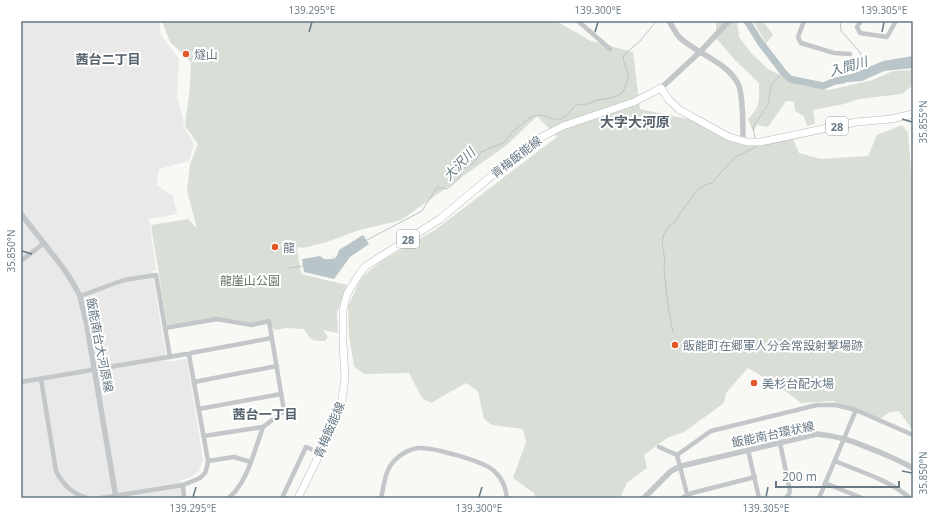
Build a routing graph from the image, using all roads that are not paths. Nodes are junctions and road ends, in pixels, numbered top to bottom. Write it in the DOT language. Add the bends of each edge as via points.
graph roads {
  1 [pos="578,21"];
  2 [pos="669,21"];
  3 [pos="729,21"];
  4 [pos="804,21"];
  5 [pos="860,21"];
  6 [pos="896,21"];
  7 [pos="610,49"];
  8 [pos="701,52"];
  9 [pos="850,54"];
  10 [pos="661,88"];
  11 [pos="913,114"];
  12 [pos="747,142"];
  13 [pos="21,214"];
  14 [pos="44,243"];
  15 [pos="21,261"];
  16 [pos="80,296"];
  17 [pos="165,328"];
  18 [pos="272,338"];
  19 [pos="189,355"];
  20 [pos="170,357"];
  21 [pos="277,366"];
  22 [pos="94,370"];
  23 [pos="41,379"];
  24 [pos="21,382"];
  25 [pos="194,382"];
  26 [pos="281,394"];
  27 [pos="199,409"];
  28 [pos="856,410"];
  29 [pos="264,427"];
  30 [pos="913,435"];
  31 [pos="204,436"];
  32 [pos="845,438"];
  33 [pos="780,443"];
  34 [pos="659,447"];
  35 [pos="748,450"];
  36 [pos="320,453"];
  37 [pos="677,455"];
  38 [pos="208,461"];
  39 [pos="835,461"];
  40 [pos="251,462"];
  41 [pos="681,466"];
  42 [pos="913,468"];
  43 [pos="754,477"];
  44 [pos="825,483"];
  45 [pos="183,485"];
  46 [pos="233,494"];
  47 [pos="688,494"];
  48 [pos="116,497"];
  49 [pos="88,498"];
  50 [pos="101,498"];
  51 [pos="184,498"];
  52 [pos="229,498"];
  53 [pos="237,498"];
  54 [pos="282,498"];
  55 [pos="298,498"];
  56 [pos="381,498"];
  57 [pos="506,498"];
  58 [pos="644,498"];
  59 [pos="682,498"];
  60 [pos="759,498"];
  61 [pos="786,498"];
  62 [pos="819,498"];
  63 [pos="862,498"];
  64 [pos="910,498"];
  1 -- 7 [label="street"];
  2 -- 8 [label="street" via="679,36"];
  3 -- 8 [label="street"];
  4 -- 9 [label="street" via="798,37 801,43"];
  5 -- 6 [label="street" via="856,27 860,33 887,37"];
  8 -- 10 [label="street"];
  8 -- 12 [label="street" via="723,67 739,86"];
  10 -- 12 [label="main road, 28" via="680,110 729,137"];
  10 -- 36 [label="main road, 青梅飯能線 / 28" via="634,102 563,126 532,142 440,219 366,266 352,284 345,301 342,319 344,389 335,423"];
  11 -- 12 [label="main road, 28" via="856,122 761,142"];
  13 -- 14 [label="street, 飯能南台大河原線"];
  14 -- 15 [label="street"];
  14 -- 16 [label="street, 飯能南台大河原線"];
  16 -- 17 [label="street" via="124,280 156,275"];
  16 -- 22 [label="street, 飯能南台大河原線"];
  17 -- 18 [label="street" via="217,319 252,324 269,321"];
  17 -- 20 [label="street"];
  18 -- 19 [label="street" via="191,352"];
  18 -- 21 [label="street"];
  19 -- 20 [label="street"];
  19 -- 25 [label="street"];
  20 -- 22 [label="street"];
  21 -- 25 [label="street"];
  21 -- 26 [label="street"];
  22 -- 23 [label="street"];
  22 -- 48 [label="street, 飯能南台大河原線"];
  23 -- 24 [label="street"];
  23 -- 49 [label="street" via="56,471 67,488"];
  25 -- 27 [label="street"];
  26 -- 27 [label="street"];
  26 -- 29 [label="street" via="284,411"];
  27 -- 31 [label="street"];
  28 -- 30 [label="street"];
  28 -- 32 [label="street"];
  28 -- 37 [label="street" via="824,404 796,409 711,431"];
  29 -- 31 [label="street"];
  29 -- 40 [label="street"];
  31 -- 38 [label="street"];
  32 -- 33 [label="street, 飯能南台環状線" via="817,434"];
  32 -- 39 [label="street"];
  32 -- 42 [label="street, 飯能南台環状線"];
  33 -- 35 [label="street, 飯能南台環状線"];
  33 -- 61 [label="street" via="790,491"];
  34 -- 37 [label="street"];
  35 -- 41 [label="street, 飯能南台環状線"];
  35 -- 43 [label="street"];
  36 -- 54 [label="street" via="306,447"];
  36 -- 55 [label="main road, 青梅飯能線 / 28"];
  37 -- 41 [label="street"];
  38 -- 40 [label="street" via="234,456"];
  38 -- 45 [label="street" via="205,473 200,478"];
  39 -- 44 [label="street"];
  39 -- 64 [label="street" via="882,480 900,489"];
  40 -- 46 [label="street" via="246,476"];
  41 -- 47 [label="street"];
  41 -- 58 [label="street, 飯能南台環状線" via="671,471"];
  43 -- 47 [label="street"];
  43 -- 60 [label="street"];
  44 -- 62 [label="street"];
  44 -- 63 [label="street"];
  45 -- 48 [label="street"];
  45 -- 51 [label="street"];
  46 -- 52 [label="street"];
  46 -- 53 [label="street"];
  47 -- 59 [label="street"];
  48 -- 50 [label="street"];
  56 -- 57 [label="street" via="387,474 394,460 419,448 478,461 488,466 502,481"];
}
